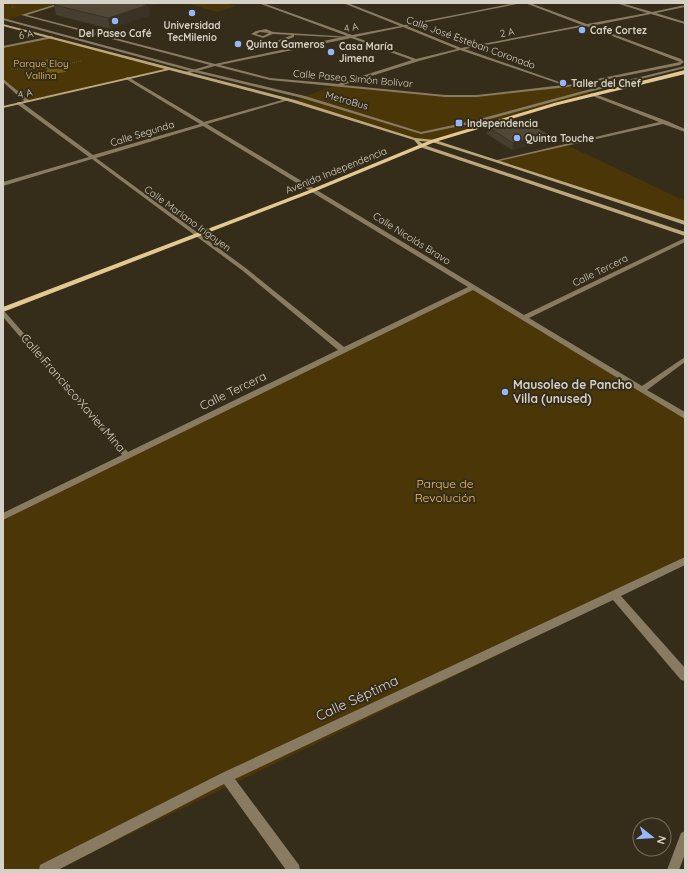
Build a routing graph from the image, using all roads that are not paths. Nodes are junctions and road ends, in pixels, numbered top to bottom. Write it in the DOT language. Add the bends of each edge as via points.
graph roads {
  1 [pos="63,3"];
  2 [pos="260,3"];
  3 [pos="345,3"];
  4 [pos="520,3"];
  5 [pos="527,3"];
  6 [pos="618,3"];
  7 [pos="685,6"];
  8 [pos="653,13"];
  9 [pos="23,15"];
  10 [pos="3,19"];
  11 [pos="685,23"];
  12 [pos="3,25"];
  13 [pos="589,26"];
  14 [pos="404,27"];
  15 [pos="272,33"];
  16 [pos="296,35"];
  17 [pos="52,37"];
  18 [pos="349,37"];
  19 [pos="3,47"];
  20 [pos="260,49"];
  21 [pos="461,49"];
  22 [pos="415,60"];
  23 [pos="214,65"];
  24 [pos="685,67"];
  25 [pos="168,68"];
  26 [pos="195,71"];
  27 [pos="685,72"];
  28 [pos="186,73"];
  29 [pos="126,78"];
  30 [pos="3,80"];
  31 [pos="335,85"];
  32 [pos="568,86"];
  33 [pos="592,94"];
  34 [pos="287,99"];
  35 [pos="27,101"];
  36 [pos="19,103"];
  37 [pos="3,107"];
  38 [pos="666,122"];
  39 [pos="205,124"];
  40 [pos="685,131"];
  41 [pos="414,139"];
  42 [pos="433,141"];
  43 [pos="422,146"];
  44 [pos="91,158"];
  45 [pos="497,161"];
  46 [pos="3,184"];
  47 [pos="314,190"];
  48 [pos="685,223"];
  49 [pos="685,234"];
  50 [pos="197,235"];
  51 [pos="685,240"];
  52 [pos="473,287"];
  53 [pos="3,311"];
  54 [pos="524,318"];
  55 [pos="344,351"];
  56 [pos="685,359"];
  57 [pos="642,390"];
  58 [pos="685,416"];
  59 [pos="127,456"];
  60 [pos="3,517"];
  61 [pos="685,561"];
  62 [pos="614,594"];
  63 [pos="685,676"];
  64 [pos="226,777"];
  65 [pos="685,837"];
  66 [pos="45,870"];
  67 [pos="294,870"];
  68 [pos="673,870"];
  1 -- 9 [label="street, 6 A"];
  2 -- 18 [label="street"];
  3 -- 14 [label="street, Calle José Esteban Coronado"];
  4 -- 14 [label="street, 4 A"];
  5 -- 13 [label="street"];
  6 -- 8 [label="street"];
  7 -- 8 [label="street, 2 A"];
  8 -- 11 [label="street"];
  8 -- 13 [label="street, 2 A"];
  9 -- 23 [label="street, Calle Paseo Simón Bolívar"];
  10 -- 26 [label="street, MetroBus"];
  12 -- 17 [label="main road"];
  13 -- 21 [label="street, 2 A"];
  13 -- 32 [label="street, Calle Paseo Simón Bolívar" via="682,62"];
  14 -- 18 [label="street, 4 A"];
  14 -- 21 [label="street, Calle José Esteban Coronado"];
  15 -- 16 [label="street"];
  16 -- 18 [label="street"];
  16 -- 20 [label="street"];
  17 -- 19 [label="street, 6 A"];
  17 -- 25 [label="main road"];
  18 -- 22 [label="street"];
  18 -- 23 [label="street, 4 A"];
  21 -- 22 [label="street, 2 A"];
  21 -- 32 [label="street, Calle José Esteban Coronado"];
  22 -- 31 [label="street, 2 A"];
  23 -- 26 [label="street, 4 A"];
  23 -- 31 [label="street, Calle Paseo Simón Bolívar" via="270,79"];
  24 -- 26 [label="street, MetroBus" via="421,133 303,97"];
  25 -- 28 [label="main road"];
  25 -- 29 [label="main road, 4 A"];
  26 -- 28 [label="street, 4 A"];
  27 -- 33 [label="main road, Avenida Independencia"];
  28 -- 34 [label="main road"];
  29 -- 35 [label="main road, 4 A"];
  29 -- 39 [label="street, Calle Nicolás Bravo"];
  30 -- 35 [label="street"];
  31 -- 32 [label="street, Calle Paseo Simón Bolívar" via="465,97"];
  33 -- 38 [label="street"];
  33 -- 42 [label="main road, Avenida Independencia"];
  34 -- 39 [label="street, Calle Segunda"];
  34 -- 41 [label="main road"];
  35 -- 36 [label="main road, 4 A"];
  36 -- 37 [label="main road, 4 A"];
  36 -- 44 [label="street, Calle Mariano Irigoyen"];
  38 -- 40 [label="street"];
  38 -- 45 [label="street"];
  39 -- 44 [label="street, Calle Segunda"];
  39 -- 47 [label="street, Calle Nicolás Bravo"];
  41 -- 42 [label="main road"];
  41 -- 43 [label="main road"];
  42 -- 43 [label="main road, Avenida Independencia"];
  42 -- 45 [label="main road"];
  43 -- 47 [label="main road, Avenida Independencia"];
  43 -- 49 [label="main road"];
  44 -- 46 [label="street, Calle Segunda"];
  44 -- 50 [label="street, Calle Mariano Irigoyen"];
  45 -- 48 [label="main road"];
  47 -- 50 [label="main road, Avenida Independencia"];
  47 -- 52 [label="street, Calle Nicolás Bravo"];
  50 -- 53 [label="main road, Avenida Independencia"];
  50 -- 55 [label="street, Calle Mariano Irigoyen" via="245,270"];
  51 -- 54 [label="street, Calle Tercera"];
  52 -- 54 [label="street, Calle Nicolás Bravo"];
  52 -- 55 [label="street, Calle Tercera"];
  53 -- 59 [label="street, Calle Francisco Xavier Mina"];
  54 -- 57 [label="street, Calle Nicolás Bravo"];
  55 -- 59 [label="street, Calle Tercera"];
  56 -- 57 [label="street"];
  57 -- 58 [label="street, Calle Nicolás Bravo"];
  59 -- 60 [label="street, Calle Tercera"];
  61 -- 62 [label="street, Calle Séptima"];
  62 -- 63 [label="street"];
  62 -- 64 [label="street, Calle Séptima"];
  64 -- 66 [label="street, Calle Séptima"];
  64 -- 67 [label="street"];
  65 -- 68 [label="street"];
}
